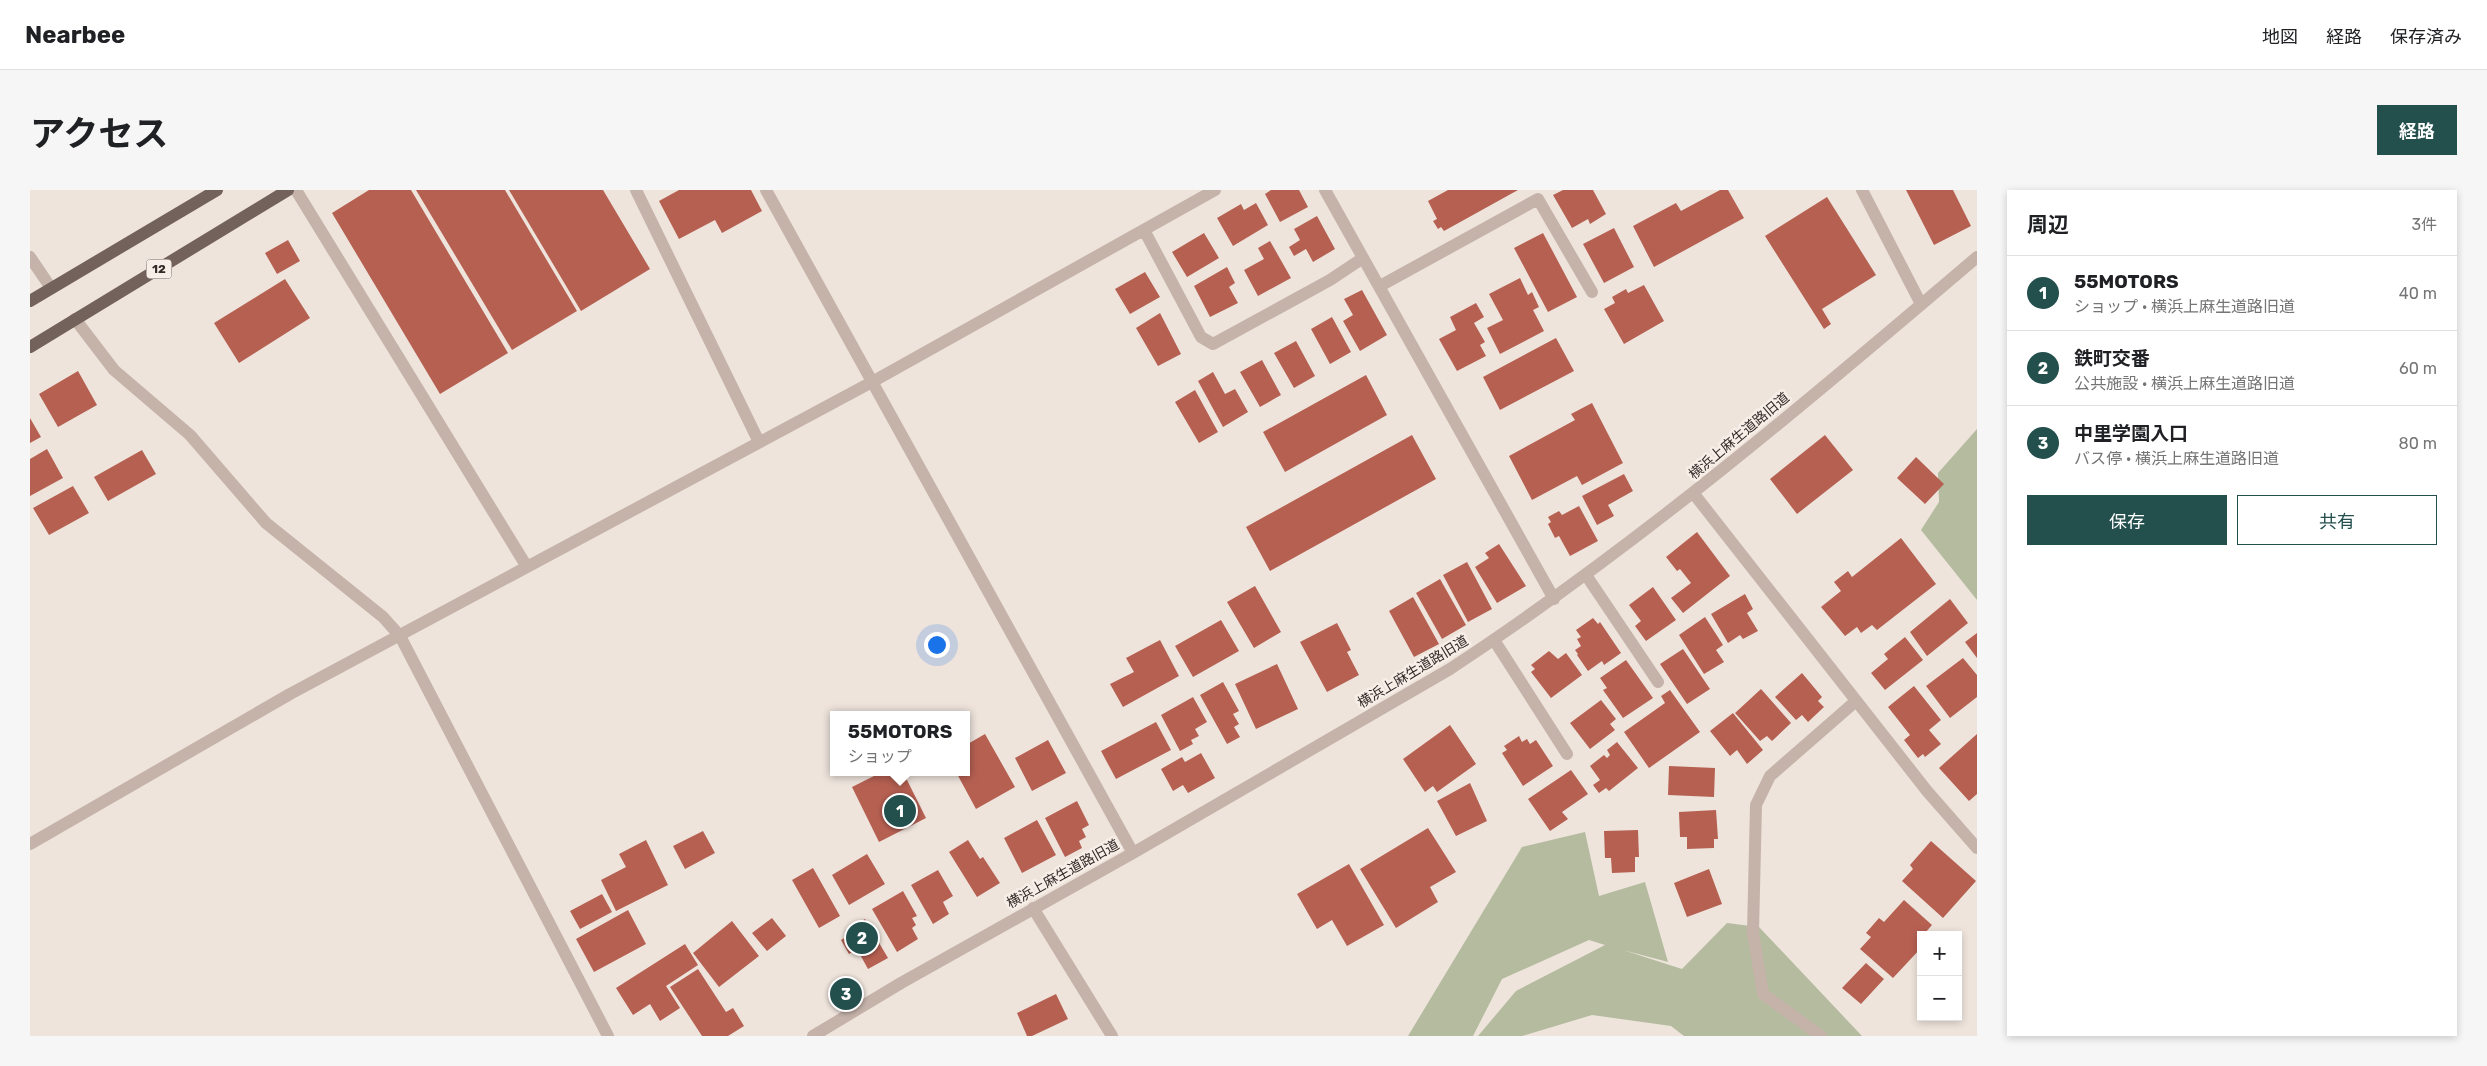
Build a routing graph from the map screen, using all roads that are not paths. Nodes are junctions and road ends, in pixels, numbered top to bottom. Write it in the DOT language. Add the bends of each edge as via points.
graph roads {
  1 [pos="217,190"];
  2 [pos="288,190"];
  3 [pos="296,190"];
  4 [pos="636,190"];
  5 [pos="766,190"];
  6 [pos="1215,190"];
  7 [pos="1325,190"];
  8 [pos="1862,190"];
  9 [pos="1144,230"];
  10 [pos="30,257"];
  11 [pos="1977,257"];
  12 [pos="1363,258"];
  13 [pos="1380,286"];
  14 [pos="51,288"];
  15 [pos="1592,292"];
  16 [pos="30,301"];
  17 [pos="1922,304"];
  18 [pos="76,320"];
  19 [pos="30,347"];
  20 [pos="872,382"];
  21 [pos="759,442"];
  22 [pos="1694,494"];
  23 [pos="527,567"];
  24 [pos="1586,575"];
  25 [pos="1554,599"];
  26 [pos="400,636"];
  27 [pos="1494,640"];
  28 [pos="1658,682"];
  29 [pos="1856,701"];
  30 [pos="1567,754"];
  31 [pos="30,844"];
  32 [pos="1977,848"];
  33 [pos="1133,853"];
  34 [pos="1033,908"];
  35 [pos="608,1036"];
  36 [pos="813,1036"];
  37 [pos="1112,1036"];
  38 [pos="1821,1036"];
  1 -- 14 [label="main road"];
  2 -- 18 [label="main road, 12"];
  3 -- 23 [label="street"];
  4 -- 21 [label="street"];
  5 -- 20 [label="street"];
  6 -- 9 [label="street"];
  7 -- 12 [label="street"];
  8 -- 17 [label="street"];
  9 -- 12 [label="street" via="1201,337 1213,344 1330,280"];
  9 -- 20 [label="street"];
  10 -- 14 [label="street"];
  11 -- 17 [label="street, 横浜上麻生道路旧道"];
  12 -- 13 [label="street"];
  13 -- 15 [label="street" via="1538,198"];
  13 -- 25 [label="street"];
  14 -- 16 [label="main road"];
  17 -- 22 [label="street, 横浜上麻生道路旧道"];
  18 -- 19 [label="main road, 12"];
  18 -- 26 [label="street" via="114,370 190,435 266,523 383,617"];
  20 -- 21 [label="street"];
  20 -- 33 [label="street"];
  21 -- 23 [label="street"];
  22 -- 24 [label="street, 横浜上麻生道路旧道"];
  22 -- 29 [label="street"];
  23 -- 26 [label="street"];
  24 -- 25 [label="street, 横浜上麻生道路旧道"];
  24 -- 28 [label="street"];
  25 -- 27 [label="street, 横浜上麻生道路旧道"];
  26 -- 31 [label="street" via="290,694"];
  26 -- 35 [label="street"];
  27 -- 30 [label="street"];
  27 -- 33 [label="street, 横浜上麻生道路旧道" via="1442,674"];
  29 -- 32 [label="street"];
  29 -- 38 [label="street" via="1770,776 1756,805 1753,932 1763,994"];
  33 -- 34 [label="street, 横浜上麻生道路旧道"];
  34 -- 36 [label="street, 横浜上麻生道路旧道"];
  34 -- 37 [label="street"];
}
